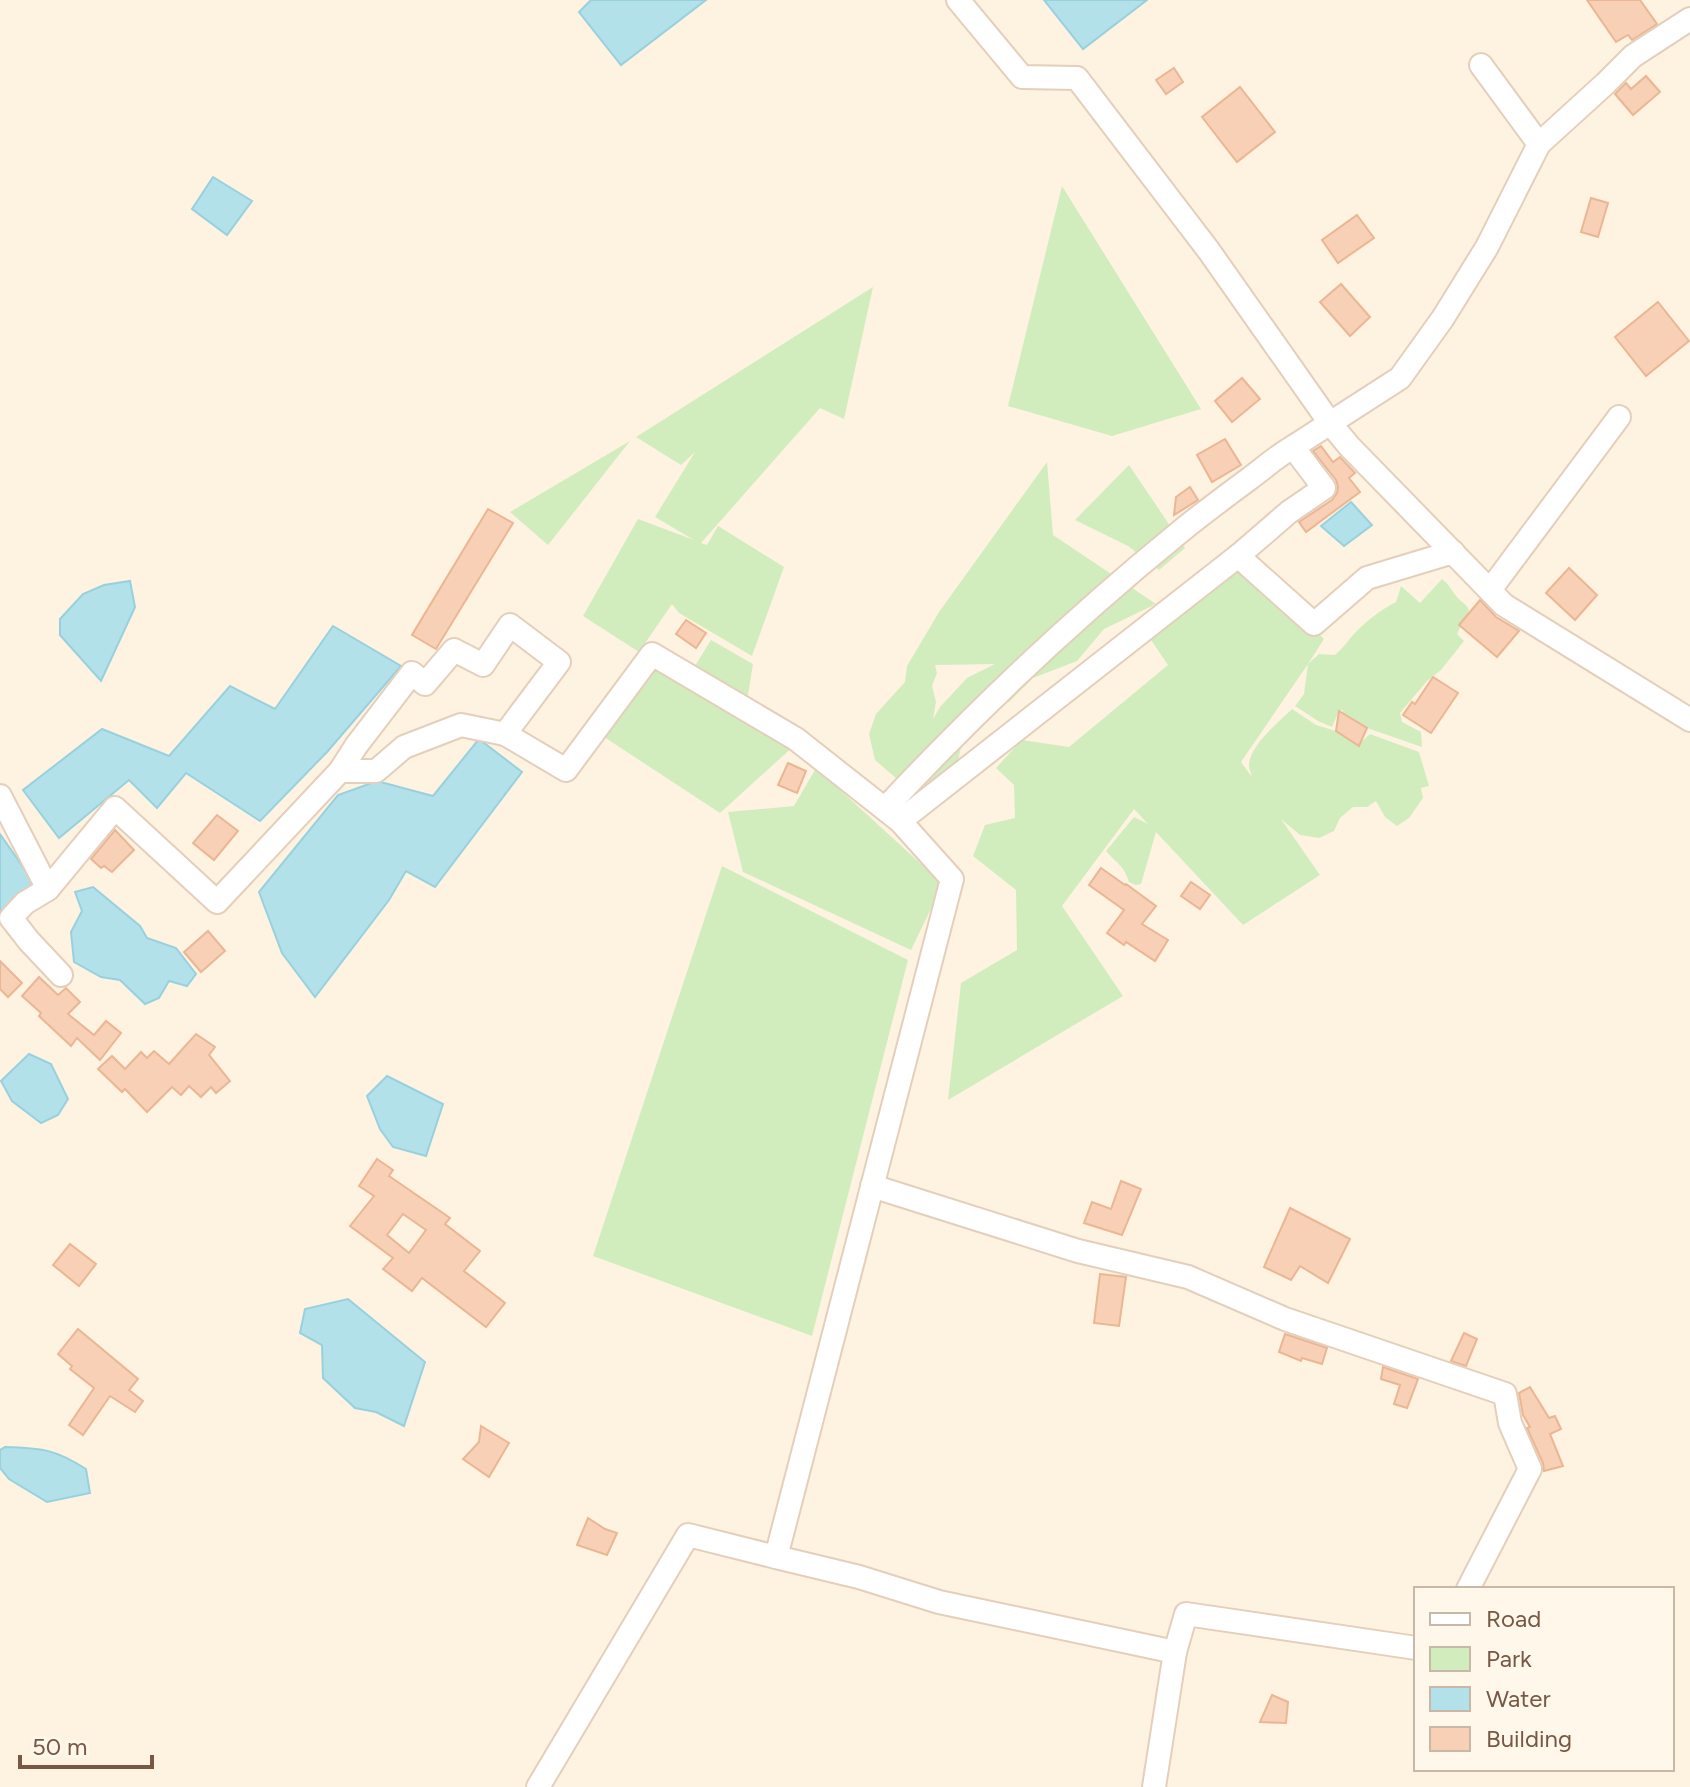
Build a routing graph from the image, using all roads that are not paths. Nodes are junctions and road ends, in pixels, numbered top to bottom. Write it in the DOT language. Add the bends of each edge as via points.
graph roads {
  1 [pos="958,0"];
  2 [pos="1690,19"];
  3 [pos="1481,65"];
  4 [pos="1539,144"];
  5 [pos="1619,417"];
  6 [pos="1330,423"];
  7 [pos="1293,447"];
  8 [pos="1453,552"];
  9 [pos="1238,556"];
  10 [pos="1490,590"];
  11 [pos="1690,720"];
  12 [pos="505,734"];
  13 [pos="340,771"];
  14 [pos="0,796"];
  15 [pos="900,821"];
  16 [pos="48,889"];
  17 [pos="61,975"];
  18 [pos="872,1186"];
  19 [pos="776,1557"];
  20 [pos="1469,1587"];
  21 [pos="1414,1648"];
  22 [pos="1175,1652"];
  23 [pos="538,1787"];
  24 [pos="1154,1787"];
  1 -- 6 [label="street" via="1022,77 1077,78 1209,251"];
  2 -- 4 [label="street" via="1633,56"];
  3 -- 4 [label="street"];
  4 -- 6 [label="street" via="1487,247 1400,378"];
  5 -- 10 [label="street"];
  6 -- 7 [label="street"];
  6 -- 8 [label="street"];
  7 -- 9 [label="street" via="1324,488"];
  7 -- 15 [label="street" via="1134,569 1009,683 892,801"];
  8 -- 9 [label="street" via="1367,578 1314,624"];
  8 -- 10 [label="street"];
  9 -- 15 [label="street"];
  10 -- 11 [label="street" via="1504,605"];
  12 -- 13 [label="street" via="461,725 404,747 376,771"];
  12 -- 13 [label="street" via="559,662 510,625 483,665 454,650 425,684 412,673"];
  12 -- 15 [label="street" via="566,770 652,654 796,739"];
  13 -- 16 [label="street" via="217,902 115,808"];
  14 -- 16 [label="street"];
  15 -- 18 [label="street" via="952,879"];
  16 -- 17 [label="street" via="11,918"];
  18 -- 19 [label="street"];
  18 -- 20 [label="street" via="1078,1251 1188,1277 1285,1319 1505,1394 1510,1423 1530,1469"];
  19 -- 22 [label="street" via="939,1602"];
  19 -- 23 [label="street" via="688,1535"];
  21 -- 22 [label="street" via="1186,1614"];
  22 -- 24 [label="street"];
}
